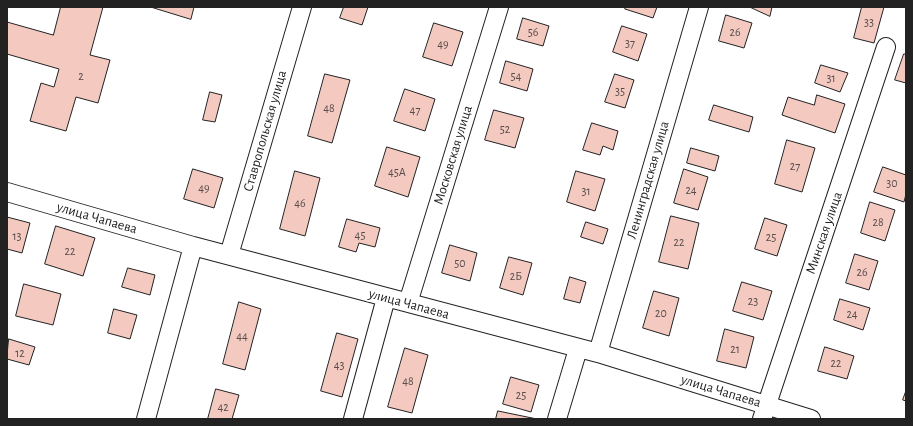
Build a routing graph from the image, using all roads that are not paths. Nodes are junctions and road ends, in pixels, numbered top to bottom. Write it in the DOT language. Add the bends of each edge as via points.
graph roads {
  1 [pos="302,7"];
  2 [pos="499,7"];
  3 [pos="699,7"];
  4 [pos="886,47"];
  5 [pos="7,192"];
  6 [pos="193,246"];
  7 [pos="229,255"];
  8 [pos="386,298"];
  9 [pos="408,303"];
  10 [pos="578,349"];
  11 [pos="598,353"];
  12 [pos="764,412"];
  13 [pos="146,419"];
  14 [pos="353,419"];
  15 [pos="557,419"];
  16 [pos="810,419"];
  1 -- 7 [label="street, Ставропольская улица"];
  2 -- 9 [label="street, Московская улица"];
  3 -- 11 [label="street, Ленинградская улица"];
  4 -- 12 [label="street, Минская улица"];
  5 -- 6 [label="street, улица Чапаева"];
  6 -- 7 [label="street, улица Чапаева"];
  6 -- 13 [label="street"];
  7 -- 8 [label="street, улица Чапаева"];
  8 -- 9 [label="street, улица Чапаева"];
  8 -- 14 [label="street"];
  9 -- 10 [label="street, улица Чапаева"];
  10 -- 11 [label="street, улица Чапаева"];
  10 -- 15 [label="street"];
  11 -- 12 [label="street, улица Чапаева"];
  12 -- 16 [label="street, улица Чапаева"];
}
